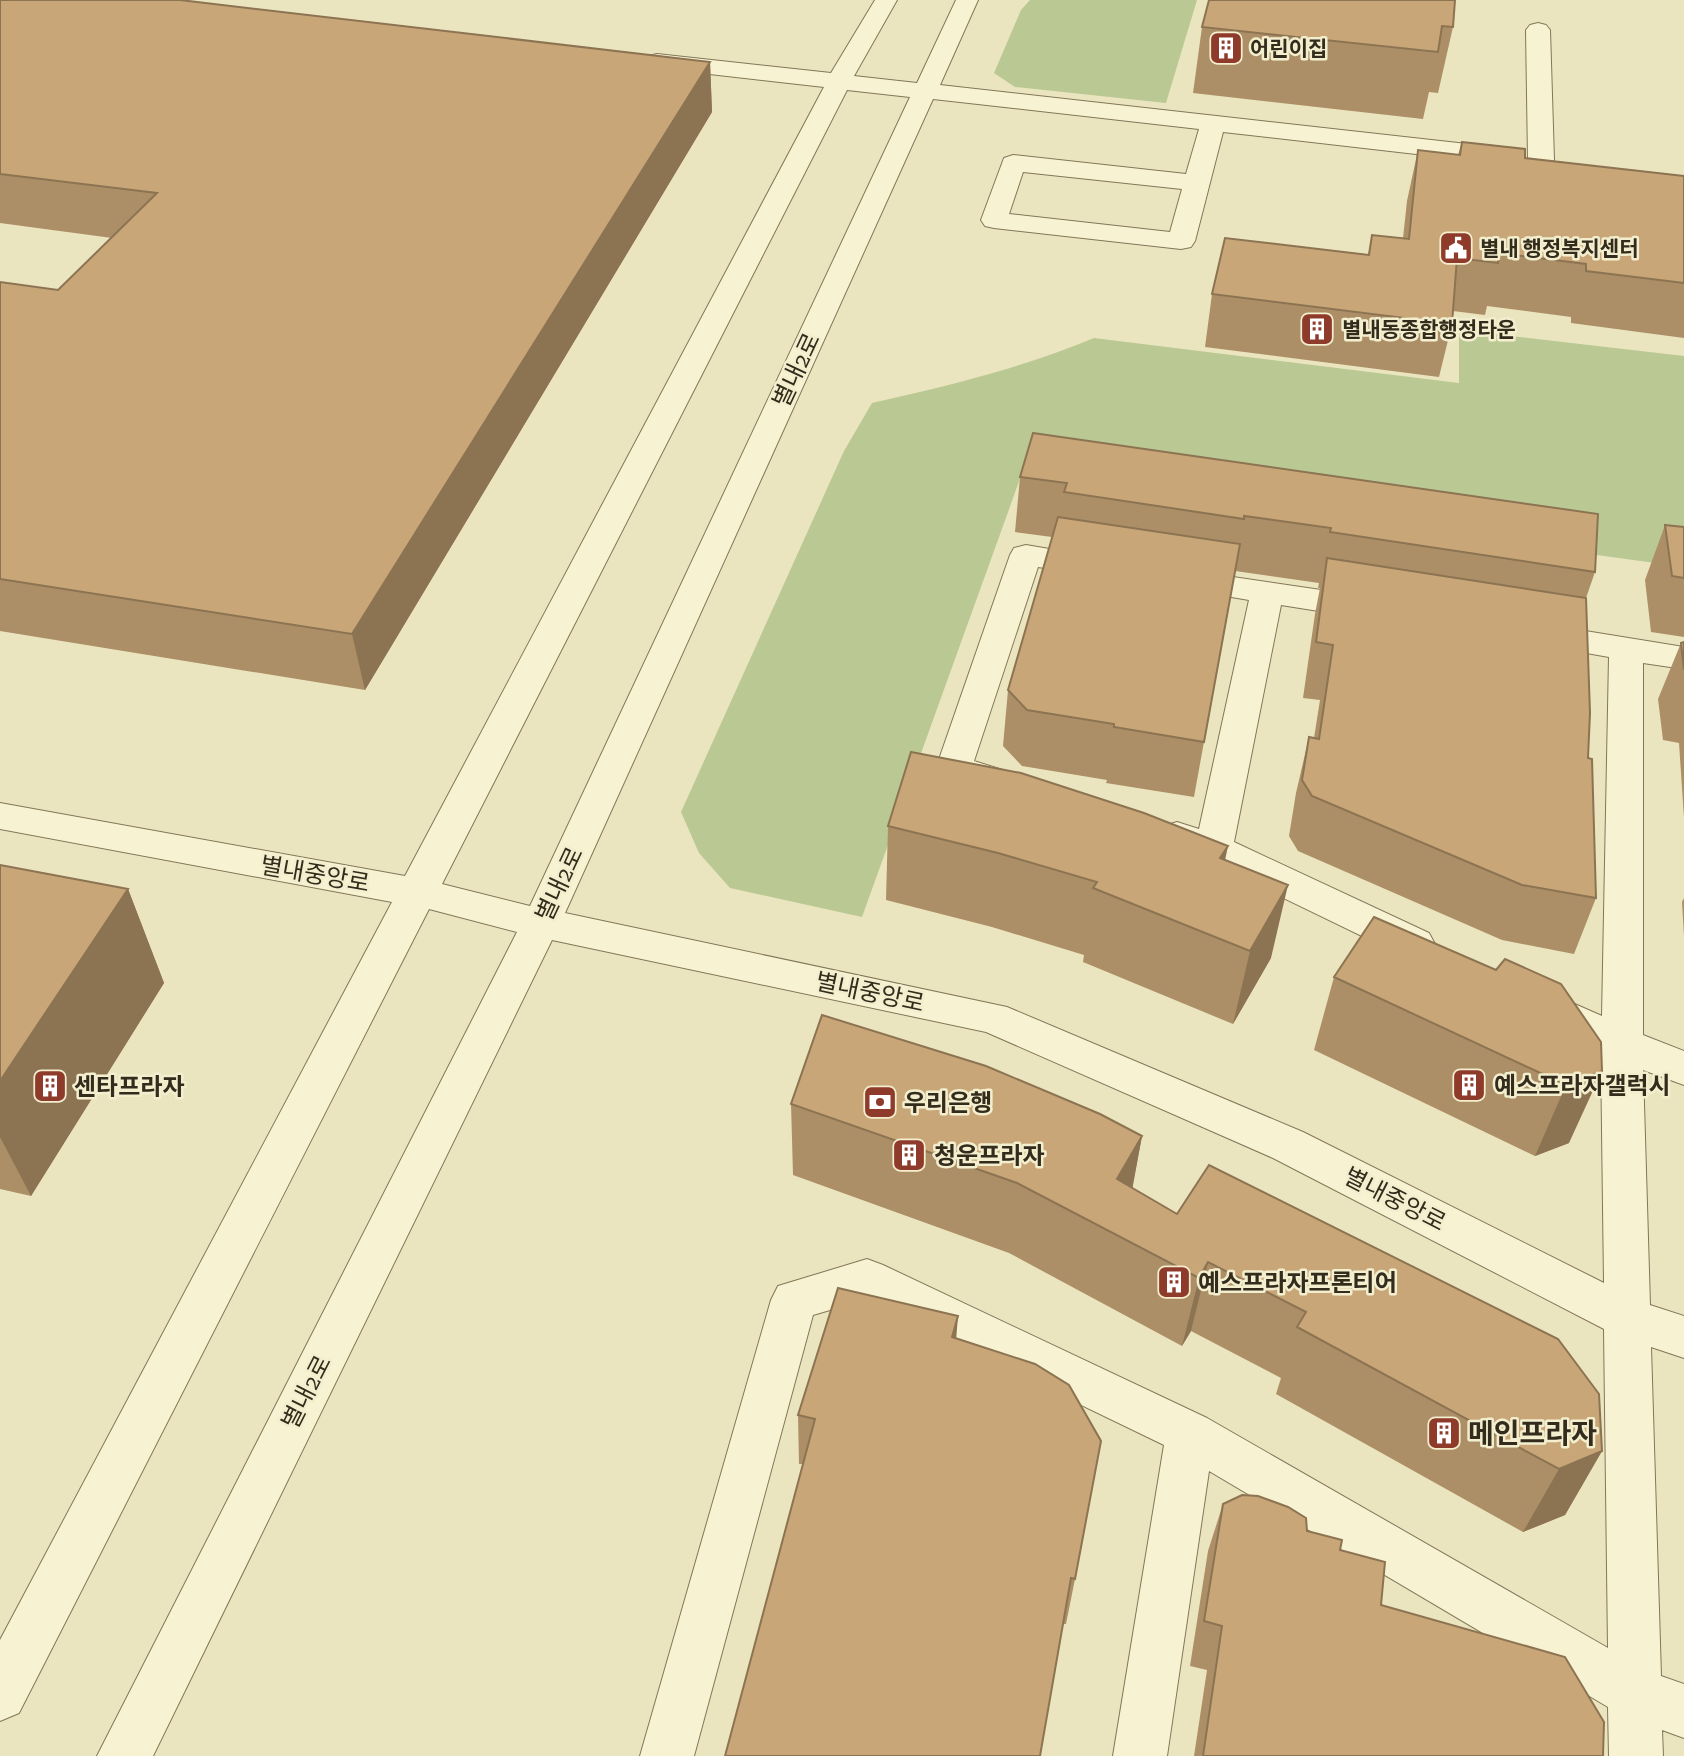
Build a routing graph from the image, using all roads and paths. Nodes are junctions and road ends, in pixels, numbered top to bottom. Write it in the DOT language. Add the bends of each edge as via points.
graph roads {
  1 [pos="886,0"];
  2 [pos="967,0"];
  3 [pos="1538,30"];
  4 [pos="630,58"];
  5 [pos="839,81"];
  6 [pos="925,91"];
  7 [pos="1213,123"];
  8 [pos="1541,160"];
  9 [pos="1567,163"];
  10 [pos="1196,183"];
  11 [pos="1267,592"];
  12 [pos="1405,614"];
  13 [pos="1502,629"];
  14 [pos="1626,649"];
  15 [pos="1684,658"];
  16 [pos="1032,792"];
  17 [pos="0,816"];
  18 [pos="1149,828"];
  19 [pos="1214,848"];
  20 [pos="416,892"];
  21 [pos="541,923"];
  22 [pos="1449,960"];
  23 [pos="1511,990"];
  24 [pos="1622,1044"];
  25 [pos="1684,1068"];
  26 [pos="1629,1319"];
  27 [pos="1684,1337"];
  28 [pos="1189,1434"];
  29 [pos="0,1694"];
  30 [pos="1637,1694"];
  31 [pos="1684,1711"];
  32 [pos="124,1756"];
  33 [pos="667,1756"];
  34 [pos="1140,1756"];
  35 [pos="1636,1756"];
  1 -- 5 [label="street"];
  2 -- 6 [label="street, 별내2로"];
  3 -- 8 [label="street"];
  4 -- 5 [label="street"];
  5 -- 6 [label="street"];
  5 -- 20 [label="street"];
  6 -- 7 [label="street"];
  6 -- 21 [label="street, 별내2로"];
  7 -- 8 [label="street"];
  7 -- 10 [label="street"];
  8 -- 9 [label="street"];
  10 -- 10 [label="street" via="1181,242 994,220 1013,163"];
  11 -- 12 [label="street"];
  11 -- 16 [label="street" via="1026,555 954,768"];
  11 -- 19 [label="street"];
  13 -- 14 [label="street"];
  14 -- 15 [label="street"];
  14 -- 24 [label="street"];
  17 -- 20 [label="street, 별내중앙로"];
  18 -- 19 [label="street"];
  19 -- 22 [label="street"];
  20 -- 21 [label="street, 별내중앙로"];
  20 -- 29 [label="street"];
  21 -- 26 [label="street, 별내중앙로" via="993,1018 1288,1145"];
  21 -- 32 [label="street, 별내2로"];
  23 -- 24 [label="street"];
  24 -- 25 [label="street"];
  24 -- 26 [label="street"];
  26 -- 27 [label="street, 별내중앙로"];
  26 -- 30 [label="street"];
  28 -- 30 [label="street"];
  28 -- 33 [label="street" via="867,1279 794,1300"];
  28 -- 34 [label="street"];
  30 -- 31 [label="street"];
  30 -- 35 [label="street"];
}
